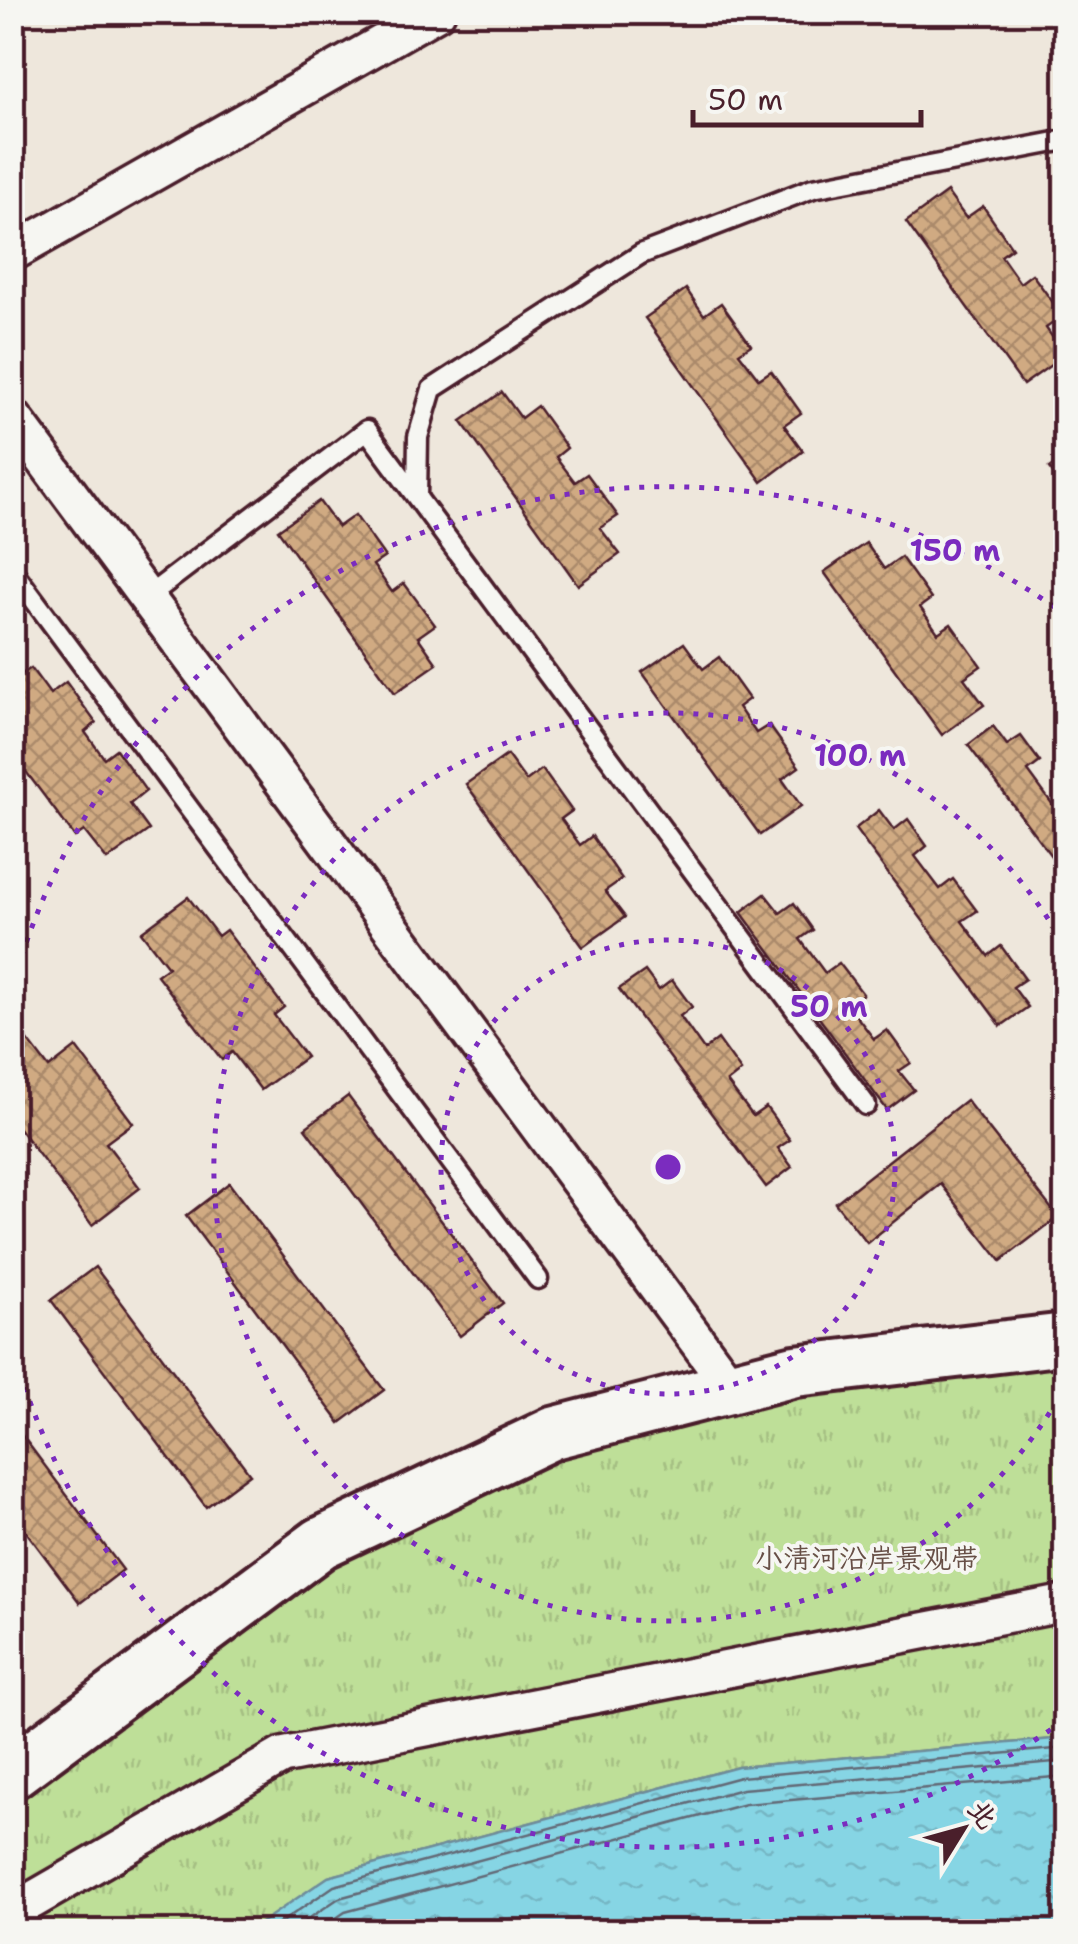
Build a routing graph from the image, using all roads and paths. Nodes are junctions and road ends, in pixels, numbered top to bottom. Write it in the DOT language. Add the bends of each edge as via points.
graph roads {
  1 [pos="437,12"];
  2 [pos="1066,140"];
  3 [pos="12,253"];
  4 [pos="12,416"];
  5 [pos="416,497"];
  6 [pos="12,570"];
  7 [pos="147,597"];
  8 [pos="866,1105"];
  9 [pos="538,1279"];
  10 [pos="1066,1310"];
  11 [pos="1066,1339"];
  12 [pos="725,1376"];
  13 [pos="1066,1603"];
  14 [pos="12,1734"];
  15 [pos="12,1773"];
  16 [pos="12,1912"];
  1 -- 3 [label="street"];
  2 -- 5 [label="lane" via="813,188 640,254 432,389 418,438"];
  4 -- 7 [label="street"];
  5 -- 7 [label="lane" via="367,430"];
  5 -- 8 [label="lane"];
  6 -- 9 [label="lane"];
  7 -- 12 [label="street"];
  10 -- 12 [label="main road" via="814,1342"];
  11 -- 12 [label="main road"];
  12 -- 14 [label="main road" via="540,1408 304,1520"];
  12 -- 15 [label="main road" via="552,1434 321,1543"];
  13 -- 16 [label="street" via="282,1756"];
}
